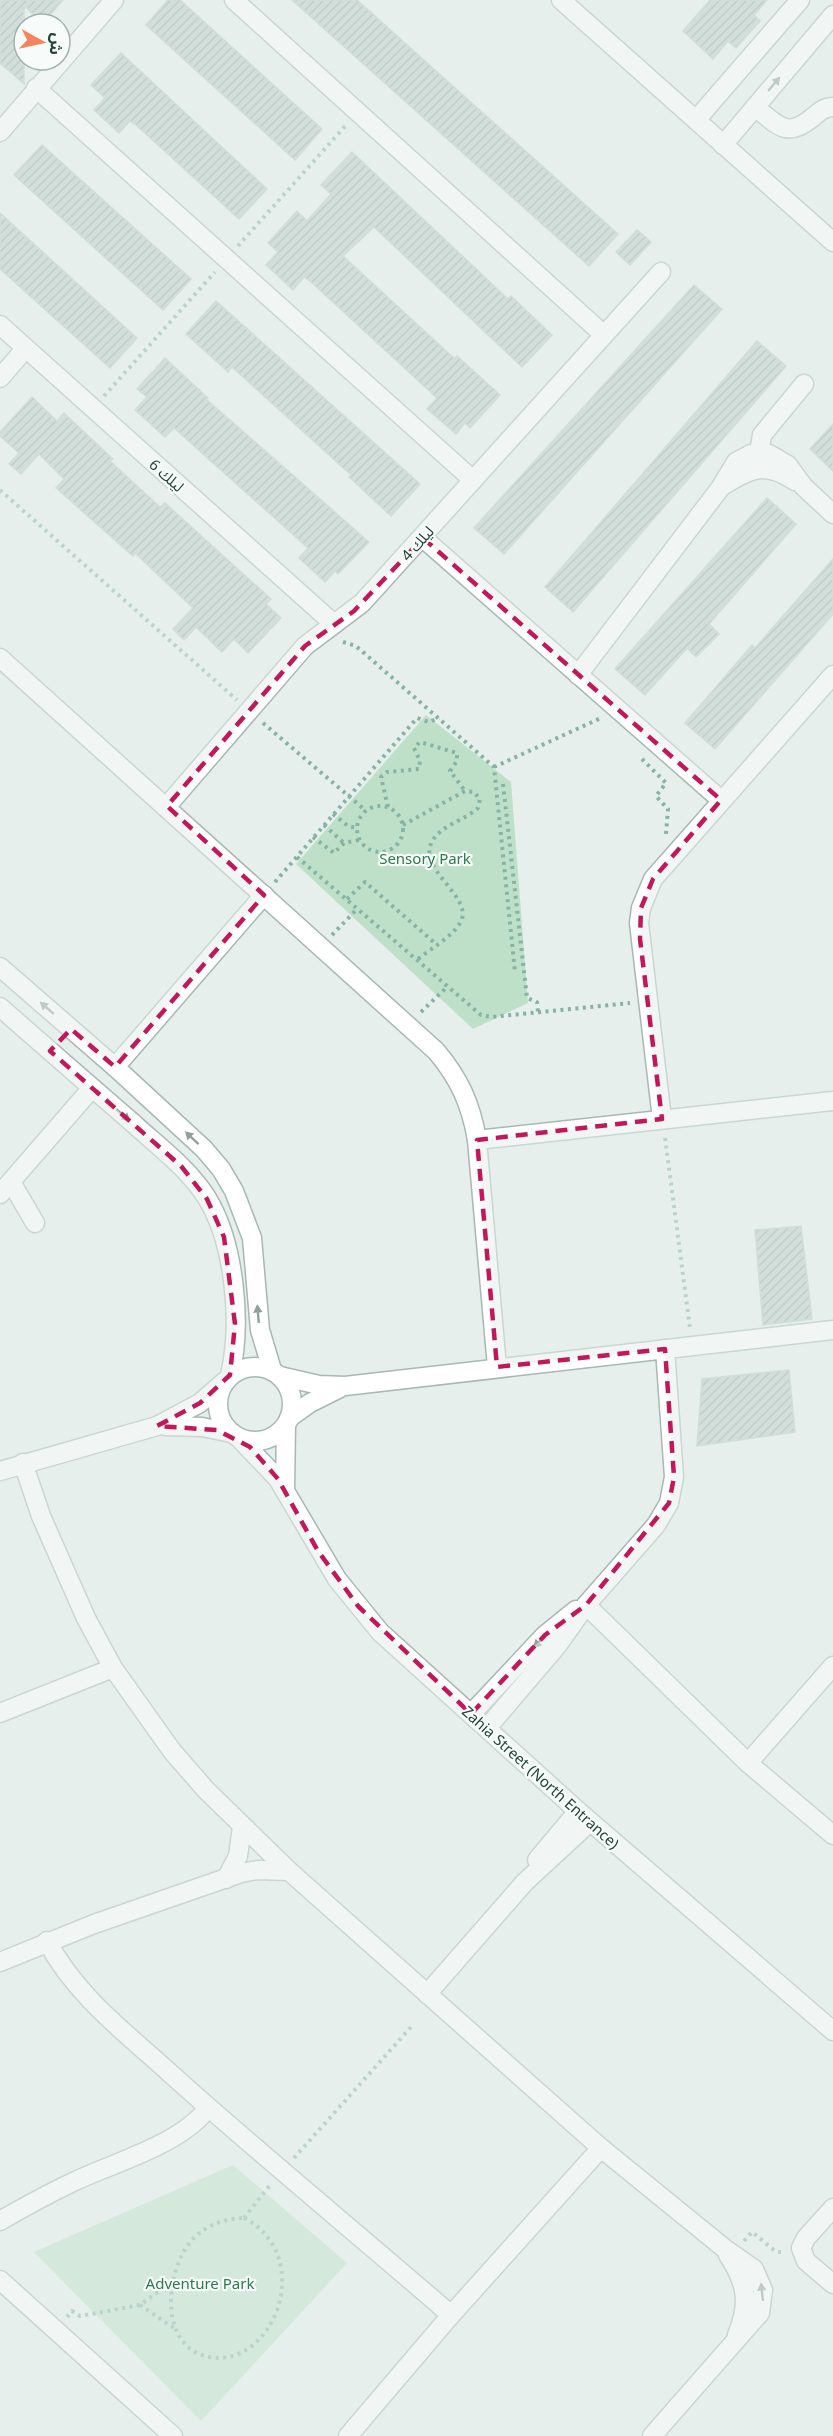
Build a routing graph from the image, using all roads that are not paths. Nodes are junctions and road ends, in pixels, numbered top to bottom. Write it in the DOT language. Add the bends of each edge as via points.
graph roads {
  1 [pos="114,0"];
  2 [pos="234,0"];
  3 [pos="561,0"];
  4 [pos="800,0"];
  5 [pos="825,0"];
  6 [pos="833,7"];
  7 [pos="833,15"];
  8 [pos="36,88"];
  9 [pos="755,107"];
  10 [pos="833,107"];
  11 [pos="696,120"];
  12 [pos="0,132"];
  13 [pos="723,145"];
  14 [pos="833,242"];
  15 [pos="661,272"];
  16 [pos="0,325"];
  17 [pos="604,335"];
  18 [pos="25,349"];
  19 [pos="0,378"];
  20 [pos="804,384"];
  21 [pos="759,453"];
  22 [pos="473,480"];
  23 [pos="803,486"];
  24 [pos="721,487"];
  25 [pos="833,514"];
  26 [pos="423,538"];
  27 [pos="334,624"];
  28 [pos="0,658"];
  29 [pos="578,675"];
  30 [pos="833,675"];
  31 [pos="721,800"];
  32 [pos="167,806"];
  33 [pos="264,895"];
  34 [pos="0,967"];
  35 [pos="0,1007"];
  36 [pos="71,1029"];
  37 [pos="50,1051"];
  38 [pos="115,1067"];
  39 [pos="92,1088"];
  40 [pos="833,1101"];
  41 [pos="662,1119"];
  42 [pos="477,1140"];
  43 [pos="6,1188"];
  44 [pos="35,1223"];
  45 [pos="833,1330"];
  46 [pos="665,1349"];
  47 [pos="497,1366"];
  48 [pos="276,1373"];
  49 [pos="227,1379"];
  50 [pos="345,1386"];
  51 [pos="287,1422"];
  52 [pos="157,1426"];
  53 [pos="235,1436"];
  54 [pos="23,1463"];
  55 [pos="0,1472"];
  56 [pos="285,1490"];
  57 [pos="586,1605"];
  58 [pos="833,1666"];
  59 [pos="113,1668"];
  60 [pos="0,1713"];
  61 [pos="471,1714"];
  62 [pos="487,1728"];
  63 [pos="748,1763"];
  64 [pos="584,1816"];
  65 [pos="242,1827"];
  66 [pos="833,1835"];
  67 [pos="289,1871"];
  68 [pos="226,1879"];
  69 [pos="47,1941"];
  70 [pos="0,1962"];
  71 [pos="428,1994"];
  72 [pos="833,2031"];
  73 [pos="208,2108"];
  74 [pos="602,2148"];
  75 [pos="833,2208"];
  76 [pos="0,2221"];
  77 [pos="0,2280"];
  78 [pos="833,2284"];
  79 [pos="451,2314"];
  80 [pos="173,2436"];
  81 [pos="348,2436"];
  82 [pos="652,2436"];
  1 -- 8 [label="street"];
  2 -- 17 [label="street"];
  3 -- 11 [label="street"];
  4 -- 11 [label="street"];
  5 -- 6 [label="street"];
  9 -- 7 [label="street, one-way"];
  8 -- 12 [label="street"];
  8 -- 22 [label="street"];
  9 -- 10 [label="street" via="791,130 821,110"];
  9 -- 13 [label="street"];
  11 -- 13 [label="street"];
  13 -- 14 [label="street"];
  15 -- 17 [label="street, ليلك 4"];
  16 -- 18 [label="street, ليلك 6"];
  17 -- 22 [label="street, ليلك 4"];
  18 -- 19 [label="street"];
  18 -- 27 [label="street, ليلك 6"];
  20 -- 21 [label="street" via="762,435"];
  21 -- 23 [label="street" via="779,458"];
  21 -- 24 [label="street" via="736,462"];
  22 -- 26 [label="street, ليلك 4"];
  23 -- 24 [label="street" via="779,471 761,468 741,474"];
  23 -- 25 [label="street"];
  24 -- 29 [label="street"];
  26 -- 27 [label="street, ليلك 4" via="362,603"];
  26 -- 29 [label="street"];
  27 -- 32 [label="street, ليلك 4" via="305,646 256,716"];
  28 -- 32 [label="street"];
  29 -- 31 [label="street"];
  30 -- 31 [label="street"];
  31 -- 41 [label="street" via="653,879 639,923"];
  32 -- 33 [label="street"];
  33 -- 38 [label="street"];
  33 -- 42 [label="street" via="452,1070 473,1115"];
  36 -- 34 [label="street, one-way"];
  35 -- 37 [label="street"];
  36 -- 37 [label="street"];
  36 -- 38 [label="street"];
  37 -- 39 [label="street"];
  48 -- 38 [label="street, one-way" via="260,1330 252,1238 234,1191 204,1149"];
  39 -- 43 [label="street"];
  39 -- 49 [label="street, one-way" via="181,1166 217,1217 230,1257 235,1324"];
  40 -- 41 [label="street"];
  41 -- 42 [label="street"];
  42 -- 47 [label="street"];
  43 -- 44 [label="street"];
  45 -- 46 [label="street"];
  46 -- 47 [label="street"];
  46 -- 57 [label="street" via="674,1477 669,1503 656,1525"];
  47 -- 50 [label="street"];
  48 -- 49 [label="street" via="250,1366"];
  48 -- 50 [label="street" via="318,1385"];
  48 -- 51 [label="street" via="291,1396"];
  49 -- 52 [label="street" via="200,1403"];
  49 -- 53 [label="street" via="218,1395 218,1409 223,1423"];
  50 -- 51 [label="street" via="310,1403"];
  51 -- 53 [label="street" via="260,1441"];
  51 -- 56 [label="street"];
  52 -- 53 [label="street" via="187,1426"];
  52 -- 54 [label="street"];
  53 -- 56 [label="street, Zahia Street (North Entrance)" via="269,1467"];
  54 -- 55 [label="street"];
  54 -- 59 [label="street" via="63,1567"];
  56 -- 61 [label="street, Zahia Street (North Entrance)" via="318,1551 358,1606 380,1632"];
  57 -- 61 [label="street, one-way" via="545,1635"];
  57 -- 62 [label="street" via="557,1646"];
  57 -- 63 [label="street"];
  58 -- 63 [label="street"];
  59 -- 60 [label="street"];
  59 -- 65 [label="street" via="172,1751"];
  61 -- 62 [label="street, Zahia Street (North Entrance)"];
  62 -- 64 [label="street, Zahia Street (North Entrance)"];
  63 -- 66 [label="street"];
  64 -- 71 [label="street"];
  64 -- 72 [label="street, Zahia Street (North Entrance)"];
  65 -- 67 [label="street"];
  65 -- 68 [label="street" via="238,1856"];
  67 -- 68 [label="street" via="257,1870"];
  67 -- 71 [label="street"];
  68 -- 69 [label="street"];
  69 -- 70 [label="street"];
  69 -- 73 [label="street" via="76,1987"];
  71 -- 74 [label="street"];
  73 -- 76 [label="street" via="196,2123 179,2134 71,2182"];
  73 -- 79 [label="street"];
  74 -- 79 [label="street"];
  74 -- 82 [label="street" via="728,2251 742,2276 747,2298 744,2320 735,2340"];
  75 -- 78 [label="street" via="801,2248 803,2257"];
  77 -- 80 [label="street"];
  79 -- 81 [label="street"];
}
